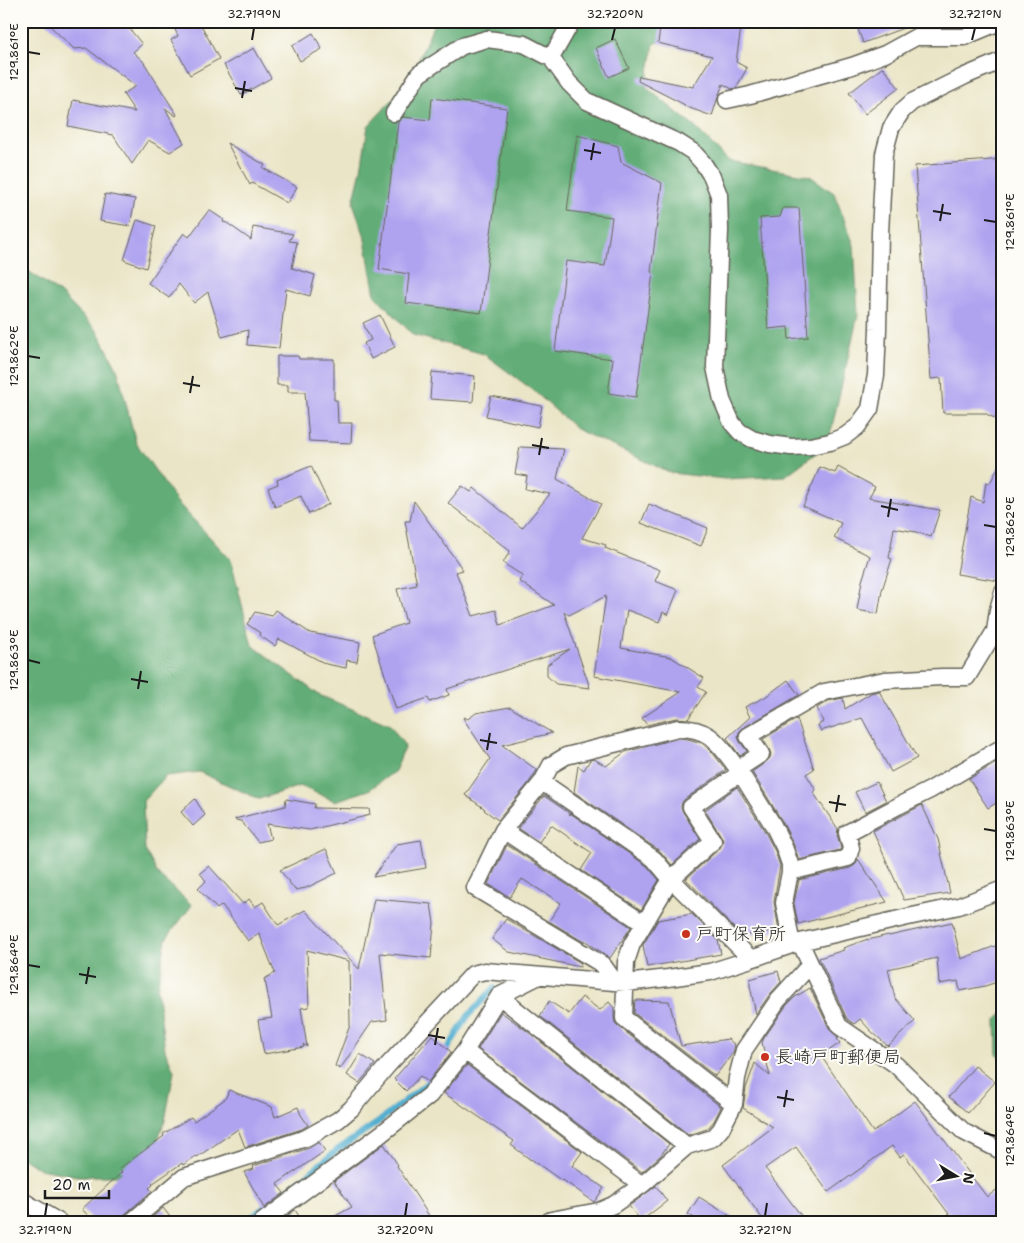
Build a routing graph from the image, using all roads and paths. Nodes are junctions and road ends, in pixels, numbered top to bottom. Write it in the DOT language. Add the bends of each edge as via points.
graph roads {
  1 [pos="572,21"];
  2 [pos="1002,21"];
  3 [pos="551,58"];
  4 [pos="1003,60"];
  5 [pos="727,100"];
  6 [pos="394,114"];
  7 [pos="1003,592"];
  8 [pos="1003,747"];
  9 [pos="739,771"];
  10 [pos="542,782"];
  11 [pos="502,830"];
  12 [pos="790,872"];
  13 [pos="671,879"];
  14 [pos="1003,889"];
  15 [pos="643,923"];
  16 [pos="796,943"];
  17 [pos="750,959"];
  18 [pos="810,965"];
  19 [pos="539,976"];
  20 [pos="620,983"];
  21 [pos="499,996"];
  22 [pos="465,1051"];
  23 [pos="734,1104"];
  24 [pos="687,1146"];
  25 [pos="1003,1152"];
  26 [pos="642,1184"];
  27 [pos="21,1200"];
  28 [pos="59,1222"];
  29 [pos="131,1222"];
  30 [pos="262,1222"];
  31 [pos="548,1222"];
  1 -- 3 [label="street"];
  2 -- 5 [label="street" via="964,38 916,37 885,54 852,66"];
  3 -- 4 [label="street" via="587,101 679,143 693,152 712,177 719,195 715,367 722,400 732,423 740,432 752,439 791,447 830,442 845,436 857,427 870,409 876,375 884,154 891,128 912,102"];
  3 -- 6 [label="street" via="524,44 487,39 462,46 419,74"];
  7 -- 9 [label="street" via="995,631 967,677 885,680 824,692 748,736 761,754"];
  8 -- 12 [label="street" via="847,833 851,848 848,858"];
  9 -- 10 [label="street" via="714,738 690,728 678,728 566,756 551,765"];
  9 -- 12 [label="street" via="773,825 784,847"];
  9 -- 13 [label="street" via="691,807 713,841"];
  10 -- 11 [label="street"];
  10 -- 13 [label="street" via="654,858"];
  11 -- 15 [label="street"];
  11 -- 20 [label="street" via="475,888 602,965"];
  12 -- 16 [label="street" via="784,903"];
  13 -- 15 [label="street"];
  13 -- 17 [label="street"];
  14 -- 16 [label="street" via="959,906"];
  15 -- 20 [label="street" via="632,944"];
  16 -- 17 [label="street"];
  16 -- 18 [label="street"];
  17 -- 20 [label="street" via="710,972"];
  18 -- 23 [label="street" via="778,1000 744,1050"];
  18 -- 25 [label="street" via="839,1026 896,1065 964,1132"];
  19 -- 20 [label="street"];
  19 -- 21 [label="street"];
  19 -- 29 [label="street" via="484,971 473,974 388,1065 352,1109 338,1120 306,1138 184,1177"];
  20 -- 23 [label="street" via="624,1018"];
  21 -- 22 [label="street"];
  21 -- 24 [label="street"];
  22 -- 26 [label="street"];
  22 -- 30 [label="street" via="430,1095"];
  23 -- 24 [label="street" via="713,1138"];
  24 -- 26 [label="street"];
  26 -- 31 [label="street" via="599,1211"];
  27 -- 28 [label="street"];
}
